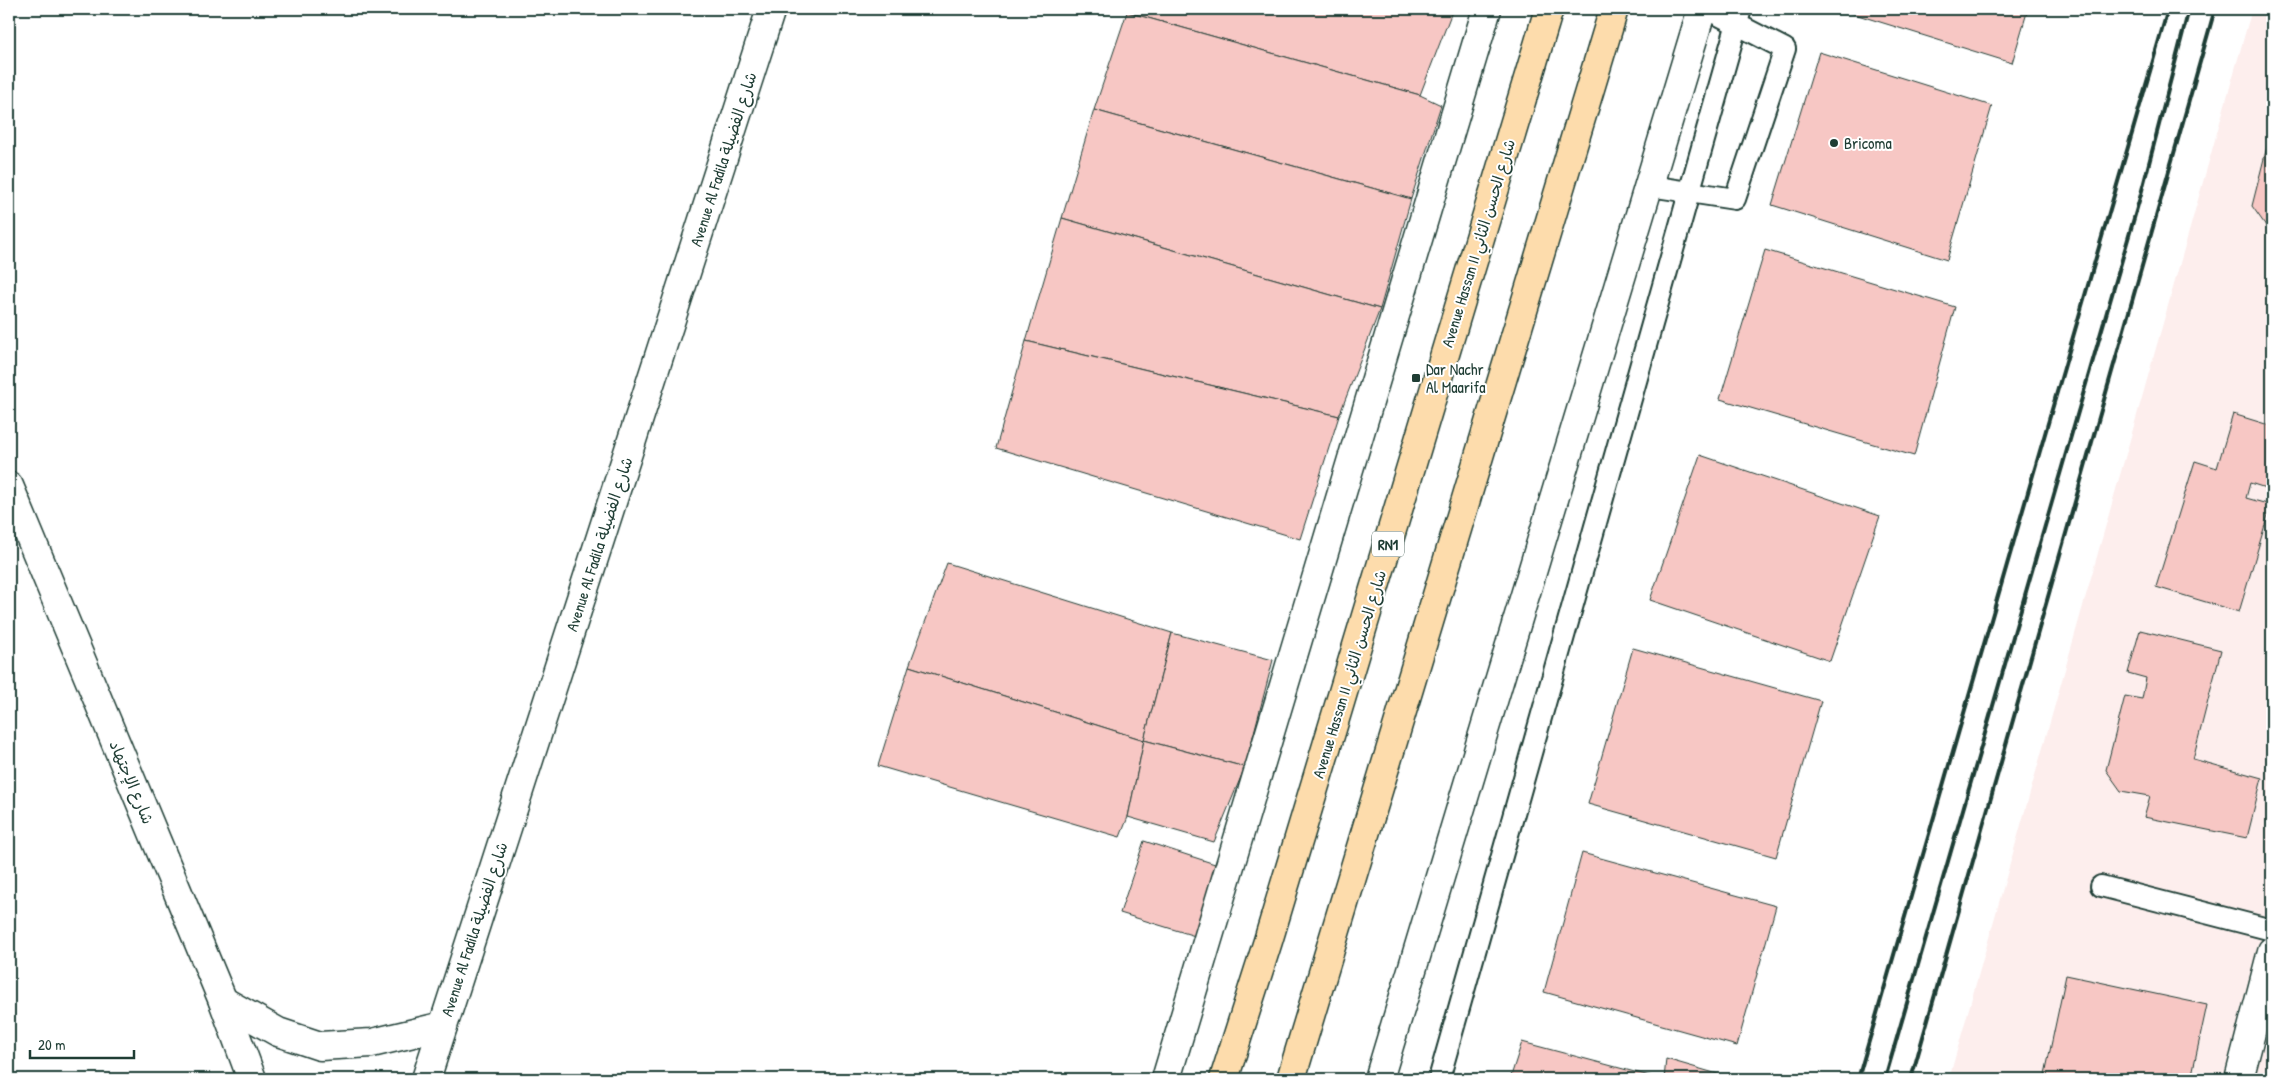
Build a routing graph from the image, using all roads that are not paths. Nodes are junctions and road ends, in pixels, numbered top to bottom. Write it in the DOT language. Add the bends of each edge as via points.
graph roads {
  1 [pos="771,9"];
  2 [pos="1487,9"];
  3 [pos="1549,9"];
  4 [pos="1614,9"];
  5 [pos="1702,9"];
  6 [pos="1707,9"];
  7 [pos="1739,16"];
  8 [pos="1650,186"];
  9 [pos="1689,192"];
  10 [pos="9,486"];
  11 [pos="2101,886"];
  12 [pos="2272,930"];
  13 [pos="2271,962"];
  14 [pos="223,1001"];
  15 [pos="443,1026"];
  16 [pos="252,1079"];
  17 [pos="426,1079"];
  18 [pos="1166,1079"];
  19 [pos="1224,1079"];
  20 [pos="1291,1079"];
  21 [pos="1379,1079"];
  22 [pos="1439,1079"];
  23 [pos="2239,1079"];
  1 -- 15 [label="street, Avenue Al Fadila شارع الفضيلة"];
  2 -- 18 [label="street"];
  3 -- 19 [label="main road, Avenue Hassan II شارع الحسن الثاني / RN1"];
  4 -- 20 [label="main road"];
  5 -- 8 [label="street"];
  6 -- 7 [label="lane"];
  7 -- 9 [label="lane"];
  7 -- 9 [label="lane" via="1785,49 1735,199"];
  8 -- 9 [label="lane"];
  8 -- 21 [label="street"];
  9 -- 22 [label="lane"];
  10 -- 14 [label="street, شارع الإجتهاد"];
  11 -- 12 [label="lane"];
  13 -- 23 [label="street"];
  14 -- 15 [label="street" via="278,1032 320,1046 372,1043"];
  14 -- 16 [label="street, شارع الإجتهاد"];
  15 -- 17 [label="street, Avenue Al Fadila شارع الفضيلة"];
}
